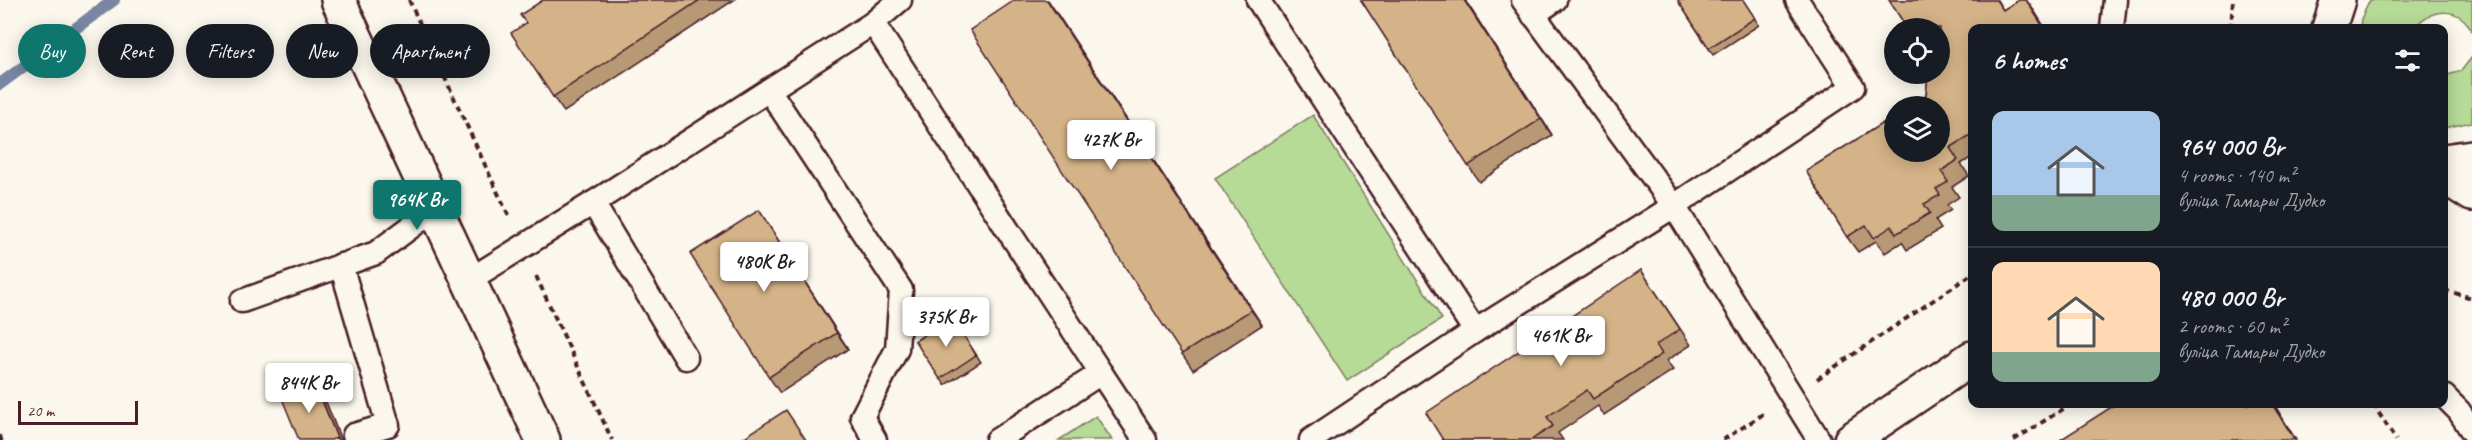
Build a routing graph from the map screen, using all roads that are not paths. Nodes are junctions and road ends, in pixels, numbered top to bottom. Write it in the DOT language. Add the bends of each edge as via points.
graph roads {
  1 [pos="338,0"];
  2 [pos="900,0"];
  3 [pos="1258,0"];
  4 [pos="1555,0"];
  5 [pos="1797,0"];
  6 [pos="2115,0"];
  7 [pos="2323,0"];
  8 [pos="2338,0"];
  9 [pos="1528,7"];
  10 [pos="873,23"];
  11 [pos="2112,24"];
  12 [pos="2328,24"];
  13 [pos="2330,24"];
  14 [pos="769,90"];
  15 [pos="2472,157"];
  16 [pos="2448,160"];
  17 [pos="2448,179"];
  18 [pos="2472,194"];
  19 [pos="593,203"];
  20 [pos="1674,206"];
  21 [pos="435,208"];
  22 [pos="342,265"];
  23 [pos="469,280"];
  24 [pos="242,301"];
  25 [pos="1475,331"];
  26 [pos="686,358"];
  27 [pos="1968,361"];
  28 [pos="1101,373"];
  29 [pos="2448,400"];
  30 [pos="2472,431"];
  31 [pos="354,435"];
  32 [pos="543,440"];
  33 [pos="875,440"];
  34 [pos="998,440"];
  35 [pos="1145,440"];
  36 [pos="1311,440"];
  37 [pos="1819,440"];
  38 [pos="1851,440"];
  1 -- 21 [label="street"];
  2 -- 10 [label="lane"];
  3 -- 25 [label="lane"];
  4 -- 9 [label="lane"];
  5 -- 20 [label="lane" via="1853,87"];
  6 -- 11 [label="lane"];
  7 -- 12 [label="street"];
  8 -- 13 [label="street"];
  9 -- 20 [label="lane"];
  10 -- 14 [label="lane"];
  10 -- 28 [label="lane"];
  14 -- 19 [label="lane"];
  14 -- 33 [label="lane" via="901,290 897,349 862,417"];
  15 -- 16 [label="street"];
  17 -- 18 [label="street"];
  19 -- 23 [label="lane"];
  19 -- 26 [label="lane"];
  20 -- 25 [label="lane"];
  20 -- 37 [label="lane"];
  21 -- 22 [label="lane" via="376,253"];
  21 -- 23 [label="street"];
  22 -- 24 [label="lane"];
  22 -- 31 [label="lane" via="388,425"];
  23 -- 32 [label="street"];
  25 -- 36 [label="lane"];
  27 -- 38 [label="street"];
  28 -- 34 [label="lane"];
  28 -- 35 [label="lane"];
  29 -- 30 [label="lane"];
}
